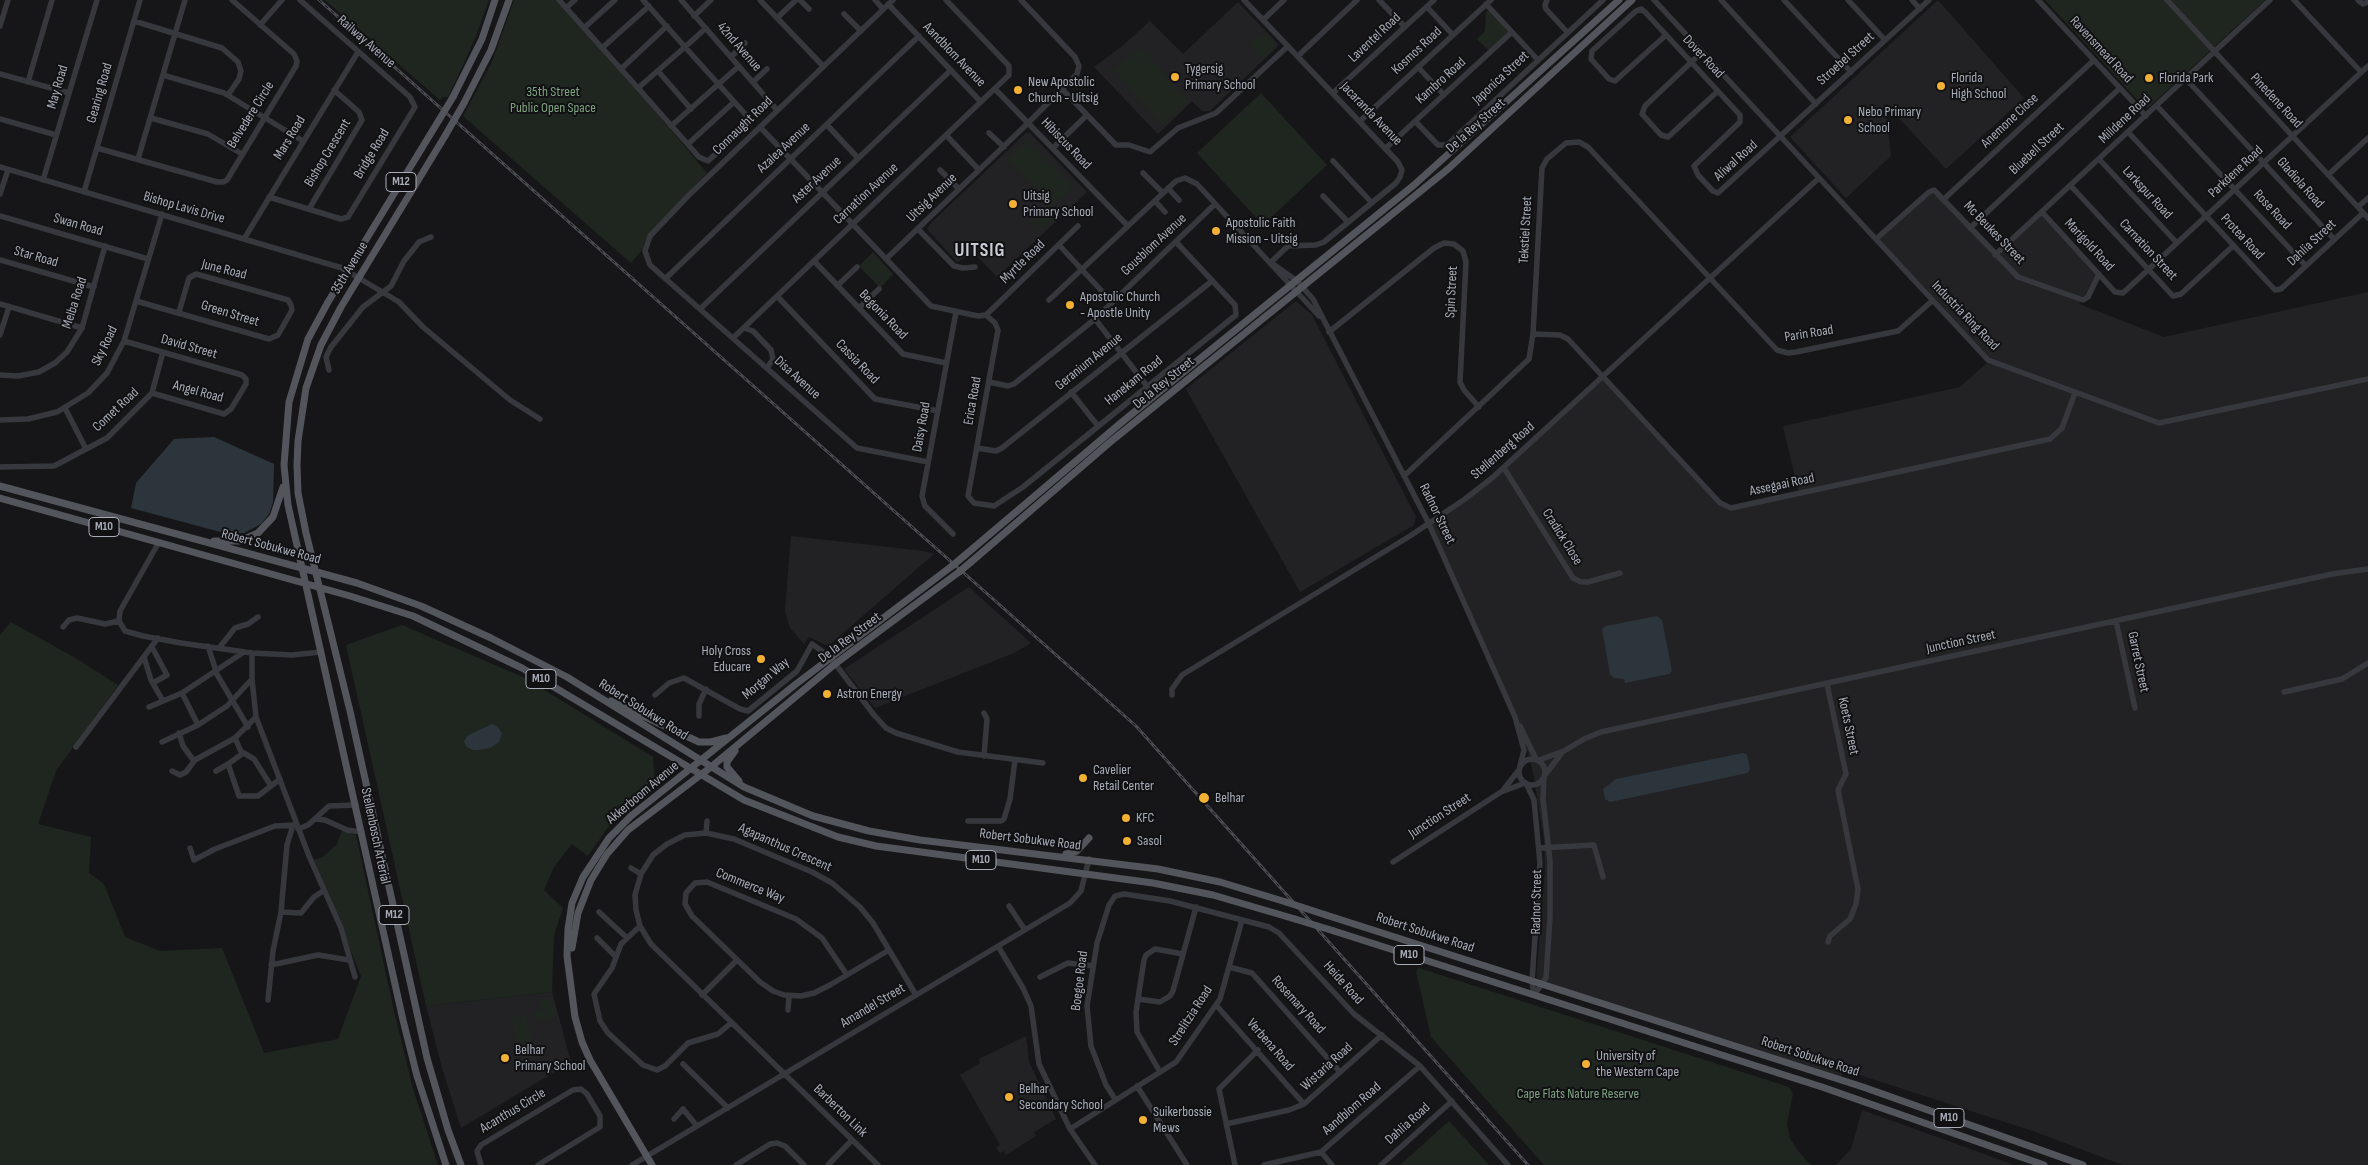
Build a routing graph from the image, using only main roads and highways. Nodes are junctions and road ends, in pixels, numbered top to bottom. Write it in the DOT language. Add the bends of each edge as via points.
graph roads {
  1 [pos="495,0"];
  2 [pos="509,0"];
  3 [pos="1619,0"];
  4 [pos="1632,0"];
  5 [pos="1300,284"];
  6 [pos="284,481"];
  7 [pos="0,486"];
  8 [pos="0,498"];
  9 [pos="204,541"];
  10 [pos="302,569"];
  11 [pos="316,572"];
  12 [pos="306,584"];
  13 [pos="319,587"];
  14 [pos="581,686"];
  15 [pos="731,736"];
  16 [pos="738,744"];
  17 [pos="701,762"];
  18 [pos="692,768"];
  19 [pos="711,768"];
  20 [pos="702,774"];
  21 [pos="744,787"];
  22 [pos="1089,838"];
  23 [pos="1056,855"];
  24 [pos="570,976"];
  25 [pos="446,1165"];
  26 [pos="461,1165"];
  27 [pos="652,1165"];
  28 [pos="2044,1165"];
  29 [pos="2083,1165"];
  1 -- 6 [label="main road, 35th Avenue / M12, bridge" via="482,39 453,97 318,319 296,373 286,424"];
  2 -- 11 [label="main road, 35th Avenue / M12, bridge" via="491,50 464,103 358,278 321,345 306,388 297,458 298,493"];
  3 -- 5 [label="main road, De la Rey Street"];
  4 -- 5 [label="main road, De la Rey Street" via="1476,144"];
  5 -- 15 [label="main road, De la Rey Street, bridge" via="1291,286 1122,422 952,566"];
  5 -- 16 [label="main road, De la Rey Street, bridge" via="1296,292 1109,443 971,562 835,664"];
  6 -- 9 [label="main road" via="275,512 258,533 240,540"];
  6 -- 10 [label="main road, 35th Avenue / M12"];
  7 -- 9 [label="main road, Robert Sobukwe Road / M10"];
  8 -- 12 [label="main road, Robert Sobukwe Road / M10"];
  9 -- 10 [label="main road, Robert Sobukwe Road / M10"];
  10 -- 11 [label="main road, Robert Sobukwe Road / M10"];
  10 -- 12 [label="main road, Stellenbosch Arterial / M12"];
  11 -- 13 [label="main road, Stellenbosch Arterial / M12"];
  11 -- 14 [label="main road, Robert Sobukwe Road / M10" via="428,609"];
  12 -- 13 [label="main road, Robert Sobukwe Road / M10"];
  12 -- 25 [label="main road, Stellenbosch Arterial / M12" via="417,1076"];
  13 -- 18 [label="main road, Robert Sobukwe Road / M10" via="413,616 507,660"];
  13 -- 26 [label="main road, Stellenbosch Arterial / M12" via="350,711 427,1058"];
  14 -- 15 [label="main road" via="699,742"];
  14 -- 17 [label="main road, Robert Sobukwe Road / M10"];
  15 -- 17 [label="main road, De la Rey Street"];
  16 -- 19 [label="main road, De la Rey Street"];
  16 -- 21 [label="main road" via="727,767"];
  17 -- 18 [label="main road, De la Rey Street"];
  17 -- 19 [label="main road, Robert Sobukwe Road / M10"];
  18 -- 20 [label="main road, Robert Sobukwe Road / M10"];
  18 -- 24 [label="main road, Akkerboom Avenue" via="619,827 583,877 569,916 567,956"];
  19 -- 20 [label="main road, De la Rey Street"];
  19 -- 21 [label="main road, Robert Sobukwe Road / M10"];
  20 -- 24 [label="main road, Akkerboom Avenue" via="635,824 601,863 578,913"];
  20 -- 28 [label="main road, Robert Sobukwe Road / M10, bridge" via="744,800 808,826 866,844 1213,895 1296,919 1820,1087"];
  21 -- 23 [label="main road, Robert Sobukwe Road / M10" via="813,816 857,829 920,840"];
  22 -- 23 [label="main road" via="1077,852"];
  23 -- 29 [label="main road, Robert Sobukwe Road / M10, bridge" via="1186,874 1237,887 1863,1087"];
  24 -- 27 [label="main road, Akkerboom Avenue" via="582,1042"];
}
